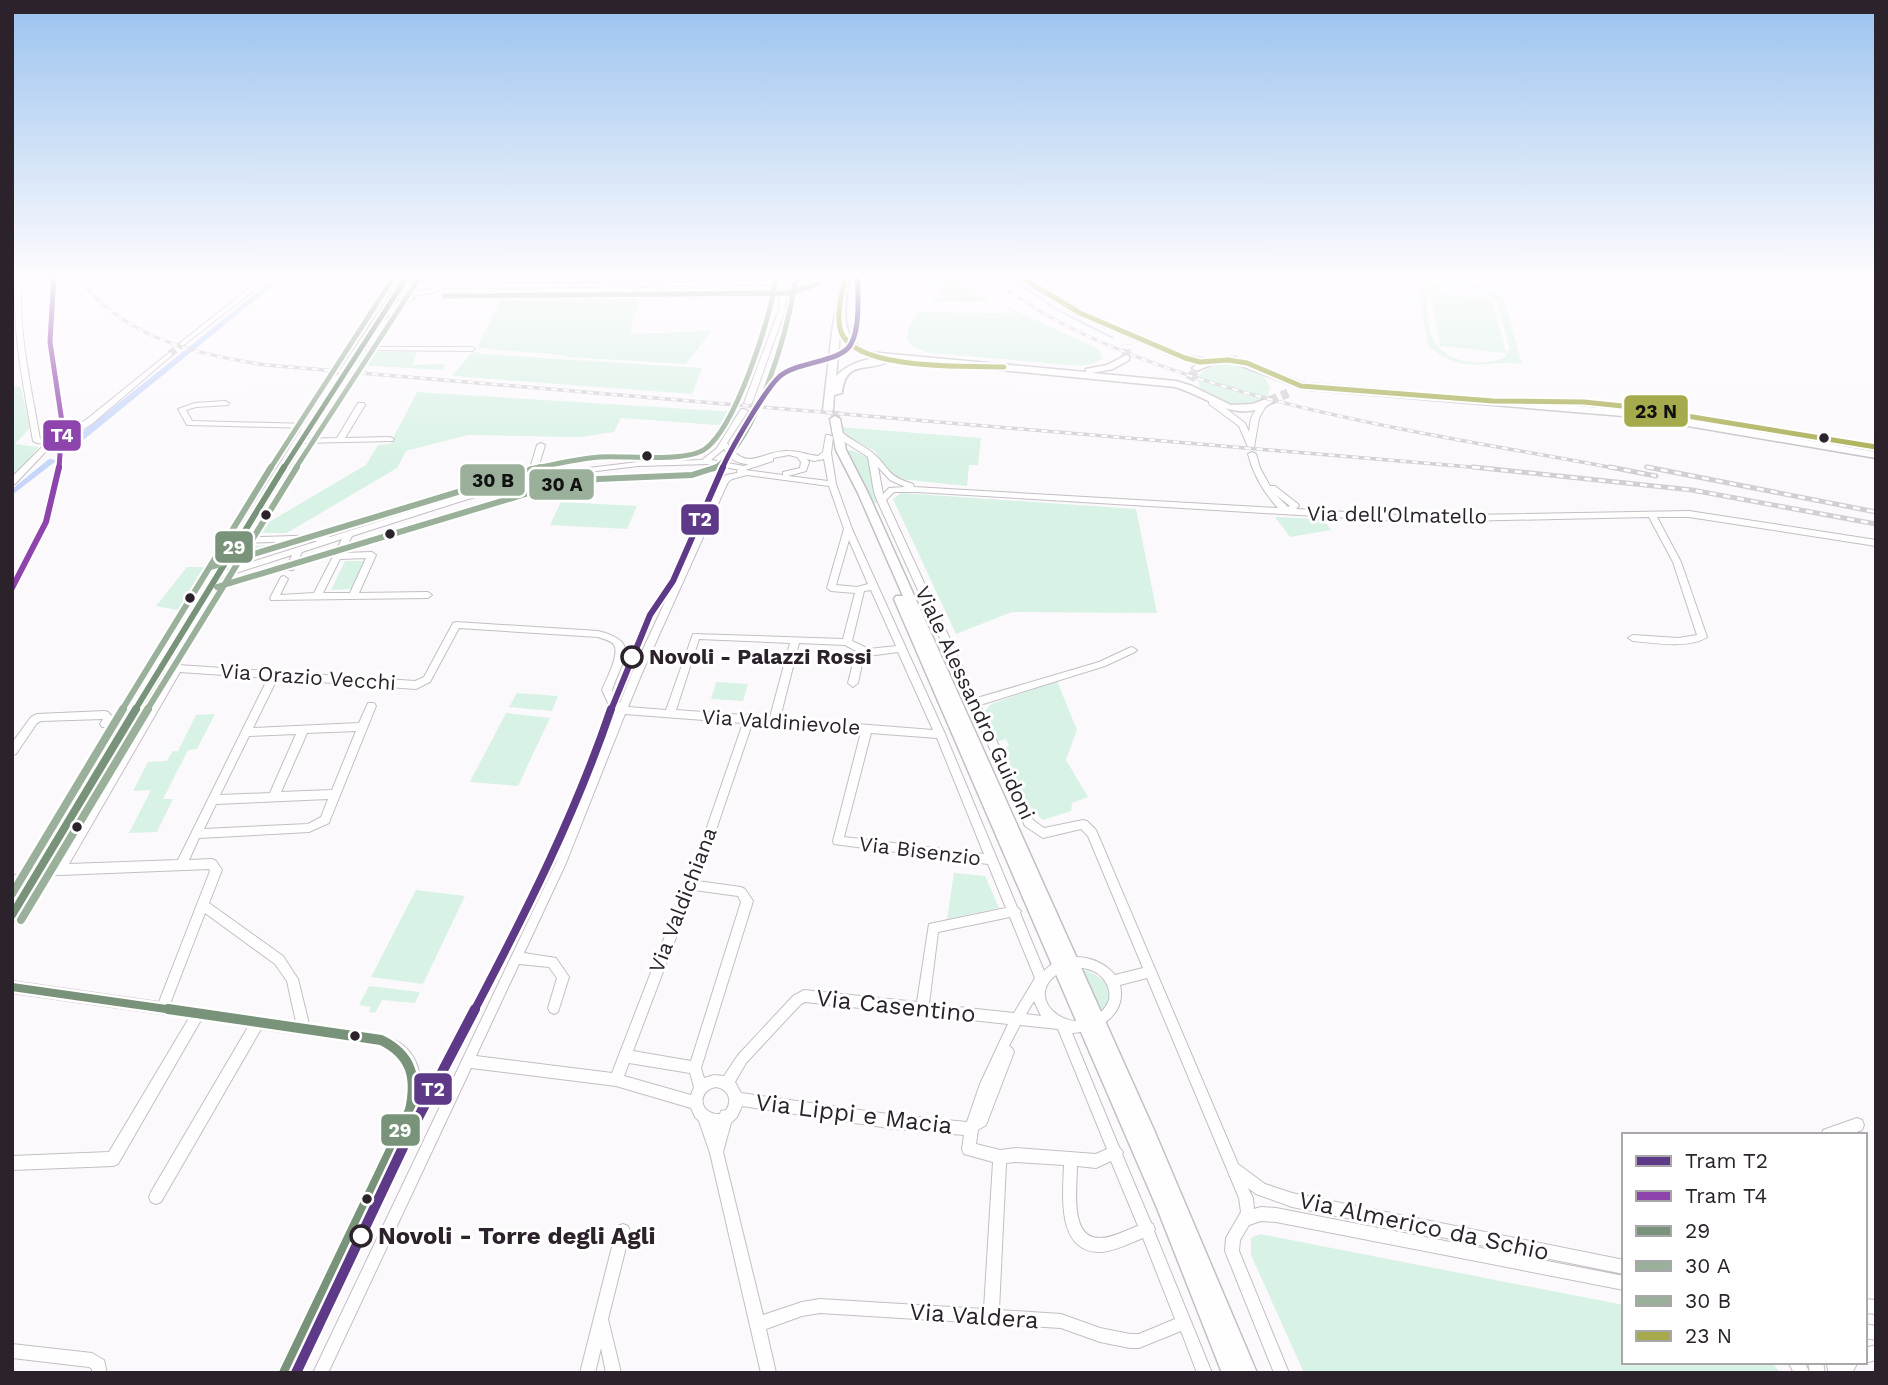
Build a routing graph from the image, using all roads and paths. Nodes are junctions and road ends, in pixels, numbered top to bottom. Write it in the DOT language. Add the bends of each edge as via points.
graph roads {
  1 [pos="21,339"];
  2 [pos="189,339"];
  3 [pos="366,339"];
  4 [pos="771,339"];
  5 [pos="836,339"];
  6 [pos="846,339"];
  7 [pos="1123,339"];
  8 [pos="1139,339"];
  9 [pos="182,344"];
  10 [pos="1127,344"];
  11 [pos="359,349"];
  12 [pos="472,349"];
  13 [pos="170,354"];
  14 [pos="1126,358"];
  15 [pos="920,361"];
  16 [pos="1208,362"];
  17 [pos="1004,367"];
  18 [pos="1196,368"];
  19 [pos="342,373"];
  20 [pos="1267,373"];
  21 [pos="1190,380"];
  22 [pos="1276,388"];
  23 [pos="1288,393"];
  24 [pos="1199,395"];
  25 [pos="1212,402"];
  26 [pos="225,403"];
  27 [pos="1266,403"];
  28 [pos="361,405"];
  29 [pos="832,421"];
  30 [pos="220,426"];
  31 [pos="307,428"];
  32 [pos="187,431"];
  33 [pos="68,435"];
  34 [pos="390,439"];
  35 [pos="340,440"];
  36 [pos="299,441"];
  37 [pos="724,443"];
  38 [pos="541,445"];
  39 [pos="1251,447"];
  40 [pos="827,453"];
  41 [pos="1873,454"];
  42 [pos="800,455"];
  43 [pos="872,455"];
  44 [pos="770,459"];
  45 [pos="701,462"];
  46 [pos="684,465"];
  47 [pos="746,473"];
  48 [pos="772,475"];
  49 [pos="1261,478"];
  50 [pos="531,479"];
  51 [pos="12,482"];
  52 [pos="832,484"];
  53 [pos="917,489"];
  54 [pos="1275,498"];
  55 [pos="881,500"];
  56 [pos="1287,500"];
  57 [pos="1262,510"];
  58 [pos="1288,511"];
  59 [pos="1329,514"];
  60 [pos="1651,514"];
  61 [pos="848,529"];
  62 [pos="349,533"];
  63 [pos="333,538"];
  64 [pos="237,540"];
  65 [pos="1876,543"];
  66 [pos="299,551"];
  67 [pos="338,556"];
  68 [pos="290,568"];
  69 [pos="214,577"];
  70 [pos="284,579"];
  71 [pos="873,586"];
  72 [pos="860,590"];
  73 [pos="428,595"];
  74 [pos="317,596"];
  75 [pos="353,596"];
  76 [pos="1633,638"];
  77 [pos="795,641"];
  78 [pos="847,642"];
  79 [pos="902,648"];
  80 [pos="1132,650"];
  81 [pos="860,651"];
  82 [pos="159,667"];
  83 [pos="178,668"];
  84 [pos="274,675"];
  85 [pos="853,683"];
  86 [pos="974,703"];
  87 [pos="371,706"];
  88 [pos="622,710"];
  89 [pos="670,713"];
  90 [pos="748,719"];
  91 [pos="774,721"];
  92 [pos="105,724"];
  93 [pos="363,727"];
  94 [pos="867,728"];
  95 [pos="303,730"];
  96 [pos="246,732"];
  97 [pos="940,734"];
  98 [pos="12,751"];
  99 [pos="336,794"];
  100 [pos="273,798"];
  101 [pos="213,800"];
  102 [pos="196,834"];
  103 [pos="993,860"];
  104 [pos="182,863"];
  105 [pos="60,870"];
  106 [pos="36,874"];
  107 [pos="12,880"];
  108 [pos="690,885"];
  109 [pos="203,905"];
  110 [pos="1015,911"];
  111 [pos="12,915"];
  112 [pos="516,958"];
  113 [pos="1064,964"];
  114 [pos="1151,971"];
  115 [pos="1041,979"];
  116 [pos="1114,981"];
  117 [pos="12,987"];
  118 [pos="554,1008"];
  119 [pos="922,1008"];
  120 [pos="163,1009"];
  121 [pos="198,1014"];
  122 [pos="1018,1020"];
  123 [pos="258,1022"];
  124 [pos="1062,1024"];
  125 [pos="1091,1024"];
  126 [pos="304,1029"];
  127 [pos="624,1056"];
  128 [pos="467,1061"];
  129 [pos="695,1068"];
  130 [pos="616,1080"];
  131 [pos="727,1083"];
  132 [pos="701,1089"];
  133 [pos="736,1099"];
  134 [pos="696,1103"];
  135 [pos="726,1116"];
  136 [pos="705,1119"];
  137 [pos="1857,1125"];
  138 [pos="971,1129"];
  139 [pos="1834,1133"];
  140 [pos="1116,1152"];
  141 [pos="718,1153"];
  142 [pos="1000,1157"];
  143 [pos="1070,1159"];
  144 [pos="12,1163"];
  145 [pos="1232,1166"];
  146 [pos="156,1197"];
  147 [pos="1247,1219"];
  148 [pos="1147,1229"];
  149 [pos="623,1231"];
  150 [pos="1622,1267"];
  151 [pos="1622,1283"];
  152 [pos="991,1317"];
  153 [pos="601,1320"];
  154 [pos="1185,1322"];
  155 [pos="758,1324"];
  156 [pos="12,1351"];
  157 [pos="100,1369"];
  158 [pos="284,1373"];
  159 [pos="320,1373"];
  160 [pos="587,1373"];
  161 [pos="614,1373"];
  162 [pos="769,1373"];
  163 [pos="1205,1373"];
  164 [pos="1232,1373"];
  165 [pos="1248,1373"];
  166 [pos="1282,1373"];
  1 -- 51 [label="street" via="37,441 53,442"];
  2 -- 9 [label="street"];
  3 -- 11 [label="main road"];
  4 -- 37 [label="street" via="746,407"];
  5 -- 29 [label="main road, Viale Alessandro Guidoni"];
  6 -- 15 [label="main road" via="852,347 868,354"];
  7 -- 10 [label="main road"];
  8 -- 16 [label="main road" via="1181,357"];
  11 -- 12 [label="street"];
  11 -- 19 [label="main road"];
  13 -- 33 [label="street"];
  14 -- 17 [label="main road" via="1110,367 1086,371"];
  15 -- 17 [label="main road"];
  15 -- 29 [label="main road, Viale Alessandro Guidoni" via="862,364 845,372 838,382"];
  16 -- 18 [label="main road"];
  16 -- 20 [label="main road" via="1235,360"];
  17 -- 24 [label="main road" via="1176,384"];
  19 -- 31 [label="main road"];
  20 -- 22 [label="main road"];
  20 -- 41 [label="main road" via="1301,386 1676,419"];
  21 -- 24 [label="main road"];
  23 -- 41 [label="main road" via="1580,415"];
  24 -- 25 [label="main road"];
  25 -- 27 [label="main road" via="1234,408"];
  25 -- 39 [label="street" via="1234,416"];
  26 -- 30 [label="street" via="182,409 190,423"];
  27 -- 39 [label="street" via="1255,418"];
  28 -- 35 [label="street"];
  29 -- 40 [label="street, Viale Alessandro Guidoni"];
  29 -- 43 [label="street" via="847,441"];
  29 -- 113 [label="main road, Viale Alessandro Guidoni"];
  30 -- 31 [label="street"];
  30 -- 32 [label="street"];
  31 -- 36 [label="main road"];
  34 -- 35 [label="street"];
  35 -- 36 [label="street"];
  36 -- 64 [label="main road"];
  37 -- 44 [label="street" via="740,460"];
  37 -- 45 [label="street"];
  38 -- 50 [label="street"];
  39 -- 49 [label="street"];
  40 -- 42 [label="street" via="817,459"];
  40 -- 52 [label="street, Viale Alessandro Guidoni"];
  42 -- 44 [label="street"];
  42 -- 48 [label="street" via="805,462 802,470"];
  43 -- 53 [label="street, Via dell'Olmatello" via="887,477"];
  43 -- 55 [label="street, Viale Alessandro Guidoni"];
  44 -- 45 [label="street" via="746,468"];
  45 -- 46 [label="street"];
  46 -- 47 [label="street"];
  46 -- 50 [label="street" via="607,466"];
  47 -- 48 [label="street"];
  47 -- 88 [label="street" via="725,481"];
  48 -- 52 [label="street"];
  49 -- 54 [label="street"];
  49 -- 56 [label="street"];
  50 -- 62 [label="street"];
  52 -- 61 [label="street, Viale Alessandro Guidoni"];
  53 -- 55 [label="street, Via dell'Olmatello" via="892,491"];
  53 -- 57 [label="street, Via dell'Olmatello"];
  54 -- 57 [label="street"];
  54 -- 58 [label="street"];
  55 -- 86 [label="street, Viale Alessandro Guidoni"];
  56 -- 58 [label="street" via="1296,507"];
  56 -- 59 [label="street"];
  57 -- 58 [label="street, Via dell'Olmatello"];
  58 -- 59 [label="street, Via dell'Olmatello"];
  59 -- 60 [label="street, Via dell'Olmatello" via="1414,519"];
  60 -- 65 [label="street, Via dell'Olmatello" via="1702,515"];
  60 -- 76 [label="street" via="1676,562 1702,637 1678,641"];
  61 -- 71 [label="street, Viale Alessandro Guidoni"];
  61 -- 72 [label="street" via="831,588"];
  62 -- 63 [label="street"];
  62 -- 67 [label="street"];
  63 -- 64 [label="street"];
  63 -- 66 [label="street"];
  64 -- 69 [label="main road"];
  66 -- 68 [label="street"];
  66 -- 69 [label="street"];
  67 -- 74 [label="street"];
  67 -- 75 [label="street" via="372,555"];
  69 -- 82 [label="main road"];
  70 -- 74 [label="street" via="274,598"];
  71 -- 72 [label="street"];
  71 -- 79 [label="street, Viale Alessandro Guidoni"];
  72 -- 78 [label="street"];
  73 -- 75 [label="street"];
  74 -- 75 [label="street"];
  77 -- 78 [label="street"];
  77 -- 89 [label="street" via="696,636"];
  77 -- 91 [label="street"];
  78 -- 81 [label="street"];
  79 -- 81 [label="street"];
  79 -- 97 [label="street, Viale Alessandro Guidoni"];
  80 -- 86 [label="street" via="1102,664"];
  81 -- 85 [label="street"];
  82 -- 83 [label="street, Via Orazio Vecchi"];
  82 -- 106 [label="main road"];
  83 -- 84 [label="street, Via Orazio Vecchi"];
  83 -- 105 [label="street"];
  84 -- 88 [label="street, Via Orazio Vecchi" via="422,683 456,625 603,634 618,642 622,652 607,690"];
  84 -- 96 [label="street"];
  86 -- 114 [label="street, Viale Alessandro Guidoni" via="1033,828 1046,834 1077,825 1089,828"];
  87 -- 93 [label="street"];
  88 -- 89 [label="street, Via Valdinievole"];
  88 -- 112 [label="street" via="561,863"];
  89 -- 90 [label="street, Via Valdinievole"];
  90 -- 91 [label="street, Via Valdinievole"];
  90 -- 108 [label="street, Via Valdichiana"];
  91 -- 94 [label="street, Via Valdinievole"];
  92 -- 98 [label="street" via="105,715 40,717"];
  93 -- 95 [label="street"];
  93 -- 99 [label="street"];
  94 -- 97 [label="street, Via Valdinievole"];
  94 -- 103 [label="street, Via Bisenzio" via="838,841"];
  95 -- 96 [label="street"];
  95 -- 100 [label="street"];
  96 -- 101 [label="street"];
  97 -- 103 [label="street, Viale Alessandro Guidoni"];
  99 -- 100 [label="street"];
  99 -- 102 [label="street" via="325,820 309,828"];
  100 -- 101 [label="street"];
  101 -- 102 [label="street"];
  102 -- 104 [label="street"];
  103 -- 110 [label="street, Viale Alessandro Guidoni"];
  104 -- 105 [label="street"];
  104 -- 109 [label="street" via="215,866"];
  105 -- 106 [label="street"];
  106 -- 107 [label="street"];
  106 -- 111 [label="main road"];
  108 -- 127 [label="street, Via Valdichiana"];
  108 -- 129 [label="street" via="741,892 747,901"];
  109 -- 120 [label="street"];
  109 -- 126 [label="street" via="279,960 292,979"];
  110 -- 115 [label="street, Viale Alessandro Guidoni"];
  110 -- 119 [label="street" via="933,928"];
  112 -- 118 [label="street" via="552,962 563,977"];
  112 -- 128 [label="street"];
  113 -- 115 [label="street"];
  113 -- 116 [label="street" via="1096,965"];
  113 -- 125 [label="main road, Viale Alessandro Guidoni"];
  114 -- 116 [label="street"];
  114 -- 145 [label="street, Viale Alessandro Guidoni"];
  115 -- 122 [label="street"];
  115 -- 124 [label="street, Viale Alessandro Guidoni" via="1038,993 1043,1009"];
  116 -- 125 [label="street" via="1114,1003"];
  117 -- 120 [label="street"];
  119 -- 122 [label="street, Via Casentino"];
  119 -- 131 [label="street, Via Casentino" via="800,997 742,1059"];
  120 -- 121 [label="street"];
  121 -- 123 [label="street"];
  121 -- 144 [label="street" via="113,1159"];
  122 -- 124 [label="street, Via Casentino"];
  122 -- 138 [label="street" via="981,1120"];
  123 -- 126 [label="street"];
  123 -- 146 [label="street"];
  124 -- 125 [label="street"];
  124 -- 140 [label="street, Viale Alessandro Guidoni"];
  125 -- 164 [label="main road, Viale Alessandro Guidoni"];
  125 -- 165 [label="main road, Viale Alessandro Guidoni"];
  126 -- 158 [label="street" via="395,1045 411,1062 414,1089 407,1118"];
  127 -- 129 [label="street"];
  127 -- 130 [label="street, Via Valdichiana"];
  128 -- 130 [label="street"];
  128 -- 159 [label="street"];
  129 -- 132 [label="street"];
  130 -- 134 [label="street"];
  131 -- 132 [label="street, Via Lippi e Macia" via="714,1081"];
  131 -- 133 [label="street, Via Lippi e Macia"];
  132 -- 134 [label="street"];
  133 -- 135 [label="street, Via Lippi e Macia"];
  133 -- 138 [label="street, Via Lippi e Macia"];
  134 -- 136 [label="street" via="698,1114"];
  135 -- 136 [label="street, Via Lippi e Macia"];
  135 -- 141 [label="street"];
  136 -- 141 [label="street"];
  137 -- 139 [label="street"];
  138 -- 142 [label="street, Via Lippi e Macia" via="969,1149"];
  140 -- 143 [label="street, Via Lippi e Macia" via="1096,1161"];
  140 -- 148 [label="street, Viale Alessandro Guidoni"];
  141 -- 155 [label="street"];
  142 -- 143 [label="street, Via Lippi e Macia"];
  142 -- 152 [label="street"];
  143 -- 148 [label="street" via="1070,1218 1084,1241 1102,1245"];
  145 -- 147 [label="street, Viale Alessandro Guidoni" via="1246,1198"];
  145 -- 150 [label="street, Via Almerico da Schio" via="1261,1189 1292,1200"];
  147 -- 151 [label="street, Via Almerico da Schio" via="1276,1215"];
  147 -- 166 [label="street" via="1233,1238 1234,1256"];
  148 -- 154 [label="street, Viale Alessandro Guidoni"];
  149 -- 153 [label="street"];
  152 -- 154 [label="street, Via Valdera" via="1061,1321 1130,1341"];
  152 -- 155 [label="street, Via Valdera" via="811,1307"];
  153 -- 160 [label="street"];
  153 -- 161 [label="street"];
  154 -- 163 [label="street, Viale Alessandro Guidoni"];
  155 -- 162 [label="street"];
  156 -- 157 [label="street" via="92,1360"];
}
